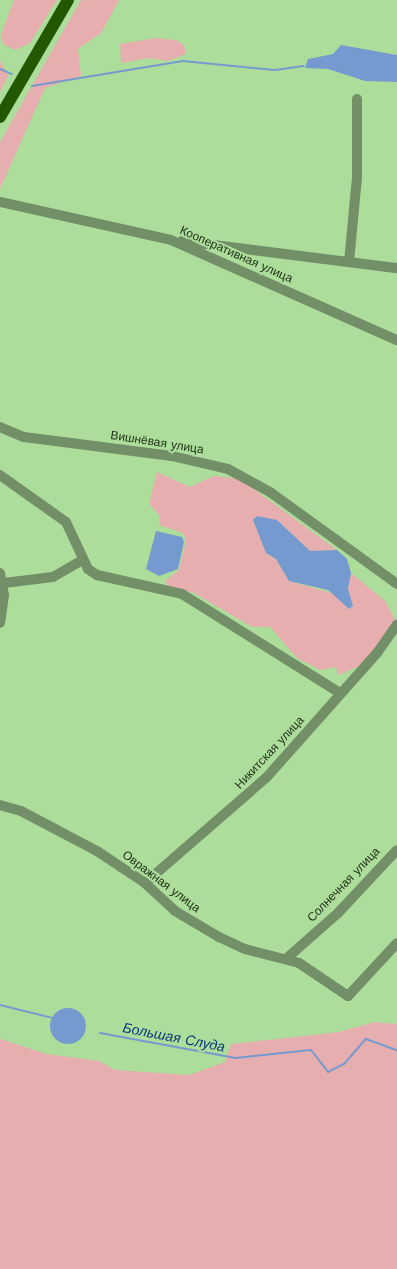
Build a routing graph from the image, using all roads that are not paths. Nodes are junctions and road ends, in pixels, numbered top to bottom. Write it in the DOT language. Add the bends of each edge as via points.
graph roads {
  1 [pos="68,0"];
  2 [pos="356,99"];
  3 [pos="0,117"];
  4 [pos="0,202"];
  5 [pos="170,240"];
  6 [pos="349,262"];
  7 [pos="397,268"];
  8 [pos="397,340"];
  9 [pos="0,427"];
  10 [pos="0,475"];
  11 [pos="83,560"];
  12 [pos="2,583"];
  13 [pos="397,584"];
  14 [pos="0,623"];
  15 [pos="397,624"];
  16 [pos="340,693"];
  17 [pos="0,805"];
  18 [pos="397,850"];
  19 [pos="145,883"];
  20 [pos="397,943"];
  21 [pos="287,958"];
  1 -- 3 [label="main road"];
  2 -- 6 [label="street" via="357,177"];
  4 -- 5 [label="street, Кооперативная улица"];
  5 -- 6 [label="street"];
  5 -- 8 [label="street, Кооперативная улица"];
  6 -- 7 [label="street"];
  9 -- 13 [label="street, Вишнёвая улица" via="24,437 172,456 228,469 270,492"];
  10 -- 11 [label="street" via="66,522"];
  11 -- 12 [label="street" via="52,577"];
  11 -- 16 [label="street" via="97,575 182,594"];
  12 -- 14 [label="street"];
  15 -- 16 [label="street, Никитская улица"];
  16 -- 19 [label="street, Никитская улица" via="266,778"];
  17 -- 19 [label="street, Овражная улица" via="20,810 96,851"];
  18 -- 21 [label="street, Солнечная улица" via="338,913"];
  19 -- 21 [label="street, Овражная улица" via="175,911 219,937 245,949"];
  20 -- 21 [label="street, Овражная улица" via="348,996"];
}
